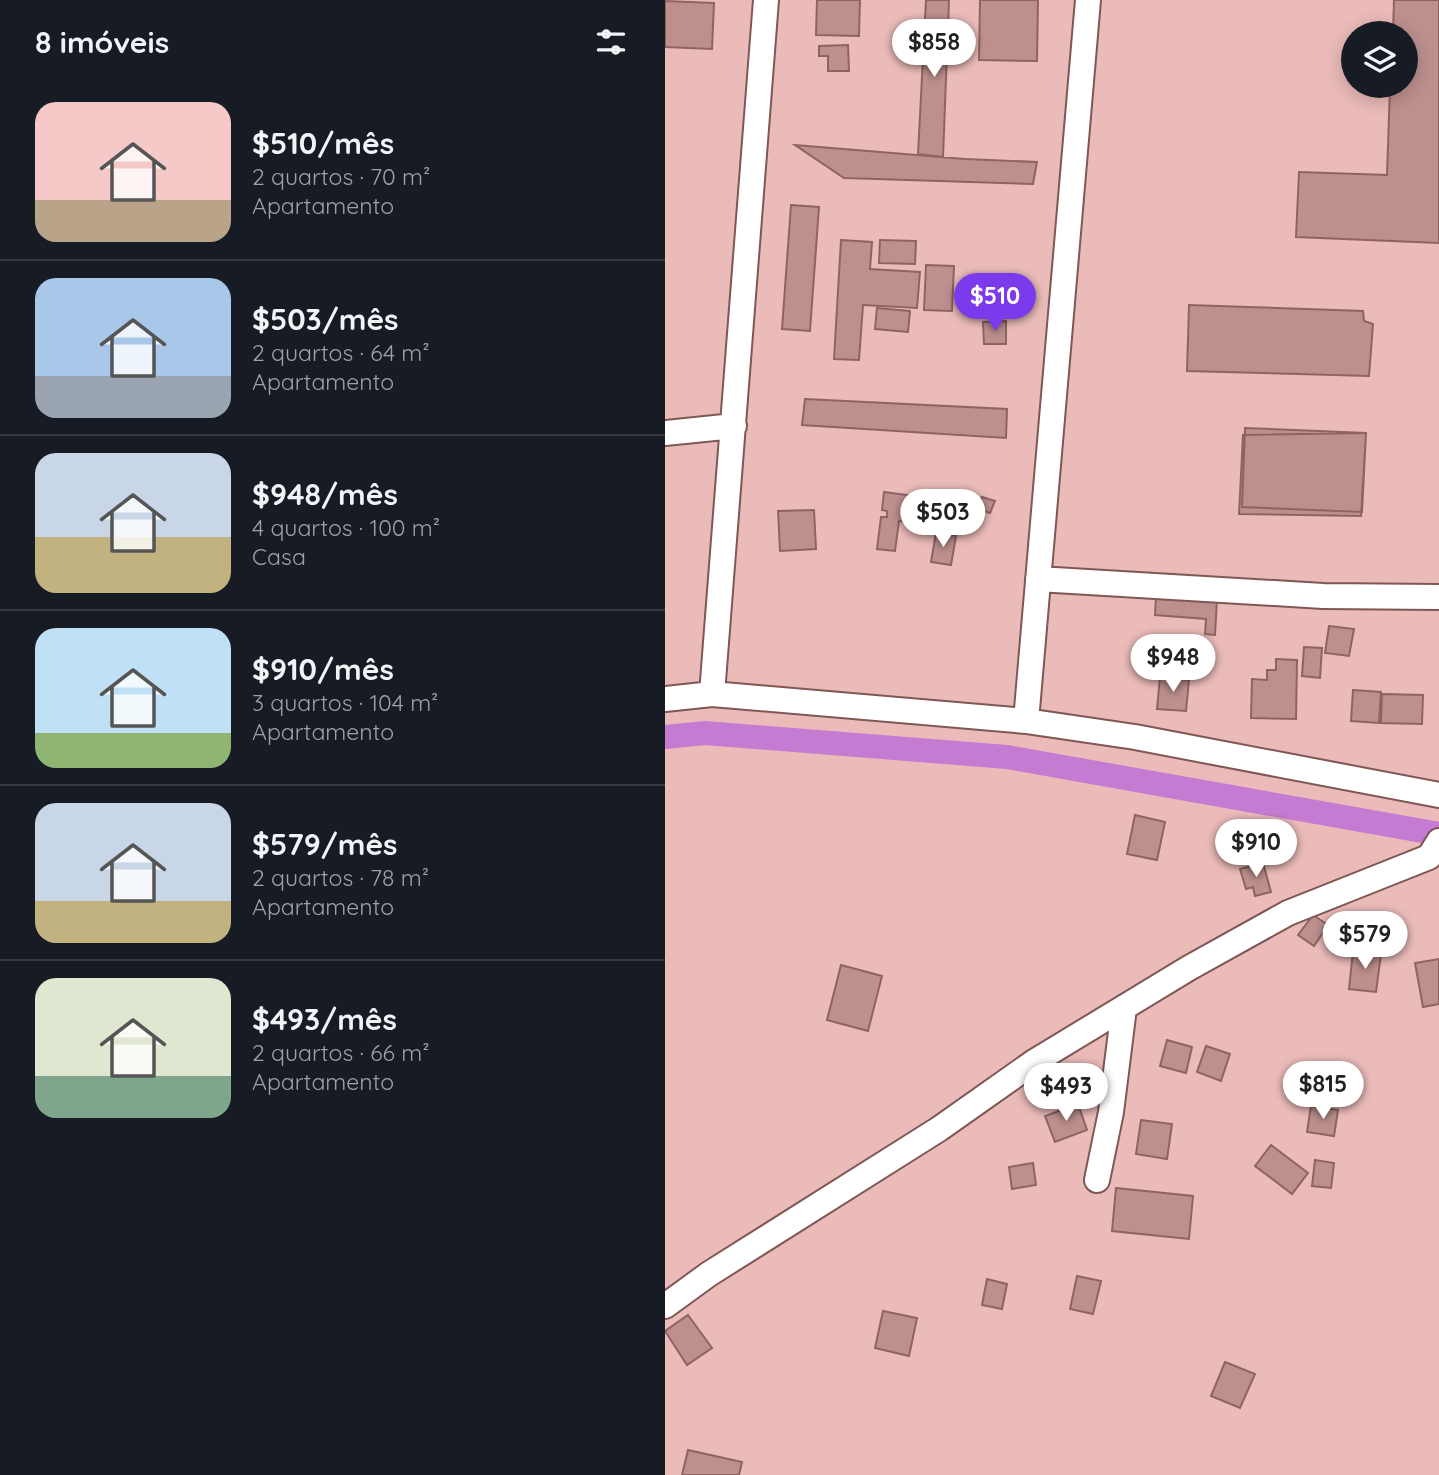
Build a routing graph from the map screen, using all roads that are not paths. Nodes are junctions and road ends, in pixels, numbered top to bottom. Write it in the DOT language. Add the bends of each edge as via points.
graph roads {
  1 [pos="766,0"];
  2 [pos="1089,0"];
  3 [pos="734,426"];
  4 [pos="665,433"];
  5 [pos="1038,579"];
  6 [pos="1439,597"];
  7 [pos="712,694"];
  8 [pos="665,699"];
  9 [pos="1026,721"];
  10 [pos="1439,795"];
  11 [pos="1434,849"];
  12 [pos="1125,1008"];
  13 [pos="1097,1180"];
  14 [pos="665,1306"];
  1 -- 3 [label="street"];
  2 -- 5 [label="street"];
  3 -- 4 [label="street"];
  3 -- 7 [label="street"];
  5 -- 6 [label="street" via="1323,596"];
  5 -- 9 [label="street"];
  7 -- 8 [label="street"];
  7 -- 9 [label="street"];
  9 -- 10 [label="street"];
  11 -- 12 [label="street" via="1288,913"];
  12 -- 13 [label="street"];
  12 -- 14 [label="street" via="1034,1062"];
}
